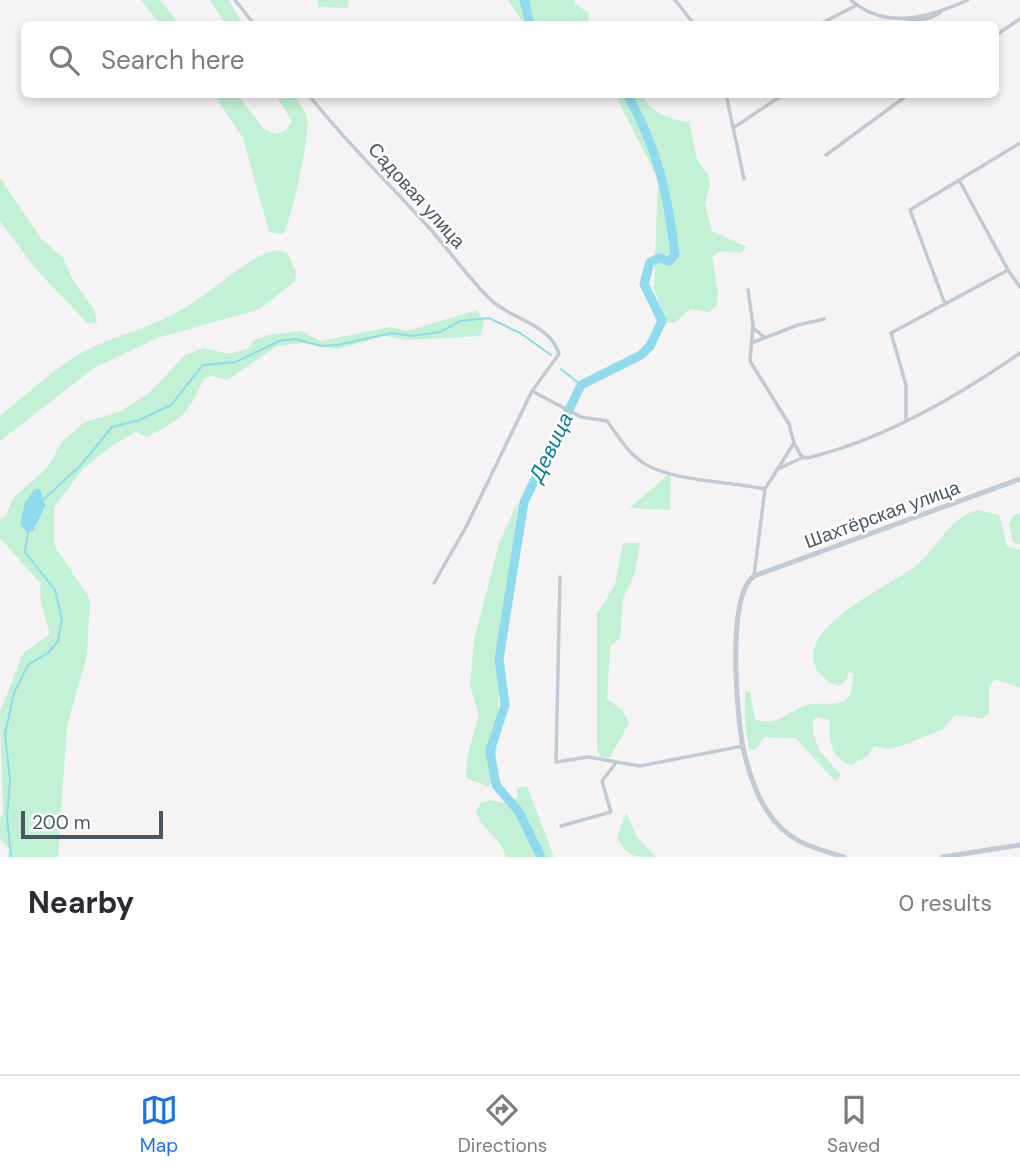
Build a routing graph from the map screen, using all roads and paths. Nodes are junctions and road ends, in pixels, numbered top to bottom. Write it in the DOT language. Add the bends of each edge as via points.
graph roads {
  1 [pos="235,0"];
  2 [pos="676,0"];
  3 [pos="851,0"];
  4 [pos="968,0"];
  5 [pos="858,5"];
  6 [pos="941,12"];
  7 [pos="1020,19"];
  8 [pos="252,21"];
  9 [pos="692,21"];
  10 [pos="826,21"];
  11 [pos="912,21"];
  12 [pos="999,33"];
  13 [pos="311,98"];
  14 [pos="727,98"];
  15 [pos="778,98"];
  16 [pos="904,98"];
  17 [pos="732,129"];
  18 [pos="1020,143"];
  19 [pos="826,155"];
  20 [pos="744,179"];
  21 [pos="958,180"];
  22 [pos="1008,270"];
  23 [pos="1020,287"];
  24 [pos="748,290"];
  25 [pos="945,304"];
  26 [pos="824,319"];
  27 [pos="753,328"];
  28 [pos="764,337"];
  29 [pos="751,343"];
  30 [pos="1020,354"];
  31 [pos="533,391"];
  32 [pos="906,420"];
  33 [pos="794,443"];
  34 [pos="804,457"];
  35 [pos="778,468"];
  36 [pos="1020,479"];
  37 [pos="765,489"];
  38 [pos="754,576"];
  39 [pos="560,577"];
  40 [pos="434,583"];
  41 [pos="743,746"];
  42 [pos="615,764"];
  43 [pos="561,825"];
  44 [pos="1020,845"];
  45 [pos="844,857"];
  46 [pos="943,857"];
  1 -- 8 [label="street"];
  2 -- 9 [label="street"];
  3 -- 5 [label="street"];
  4 -- 6 [label="street"];
  5 -- 6 [label="street" via="888,19"];
  5 -- 10 [label="street"];
  6 -- 11 [label="street"];
  7 -- 12 [label="street"];
  13 -- 31 [label="street, Садовая улица" via="488,298 544,331 556,346 557,358"];
  14 -- 17 [label="street"];
  15 -- 17 [label="street"];
  16 -- 19 [label="street"];
  17 -- 20 [label="street"];
  18 -- 21 [label="street"];
  21 -- 22 [label="street"];
  21 -- 25 [label="street" via="910,210"];
  22 -- 23 [label="street"];
  22 -- 25 [label="street"];
  24 -- 27 [label="street"];
  25 -- 32 [label="street" via="891,333 906,385"];
  26 -- 28 [label="street"];
  27 -- 28 [label="street"];
  27 -- 29 [label="street"];
  28 -- 29 [label="street"];
  29 -- 33 [label="street" via="750,361 789,424"];
  30 -- 32 [label="street"];
  31 -- 37 [label="street" via="581,417 607,421 627,448 650,466 697,479"];
  31 -- 40 [label="street, Садовая улица"];
  32 -- 34 [label="street"];
  33 -- 34 [label="street"];
  33 -- 35 [label="street"];
  34 -- 35 [label="street"];
  35 -- 37 [label="street"];
  36 -- 38 [label="street, Шахтёрская улица"];
  37 -- 38 [label="street"];
  38 -- 41 [label="street" via="743,591 737,637"];
  39 -- 42 [label="street" via="556,762 588,757"];
  41 -- 42 [label="street" via="640,766"];
  41 -- 45 [label="street" via="760,799 782,830 808,846"];
  42 -- 43 [label="street" via="602,781 611,812"];
  44 -- 46 [label="street"];
}
